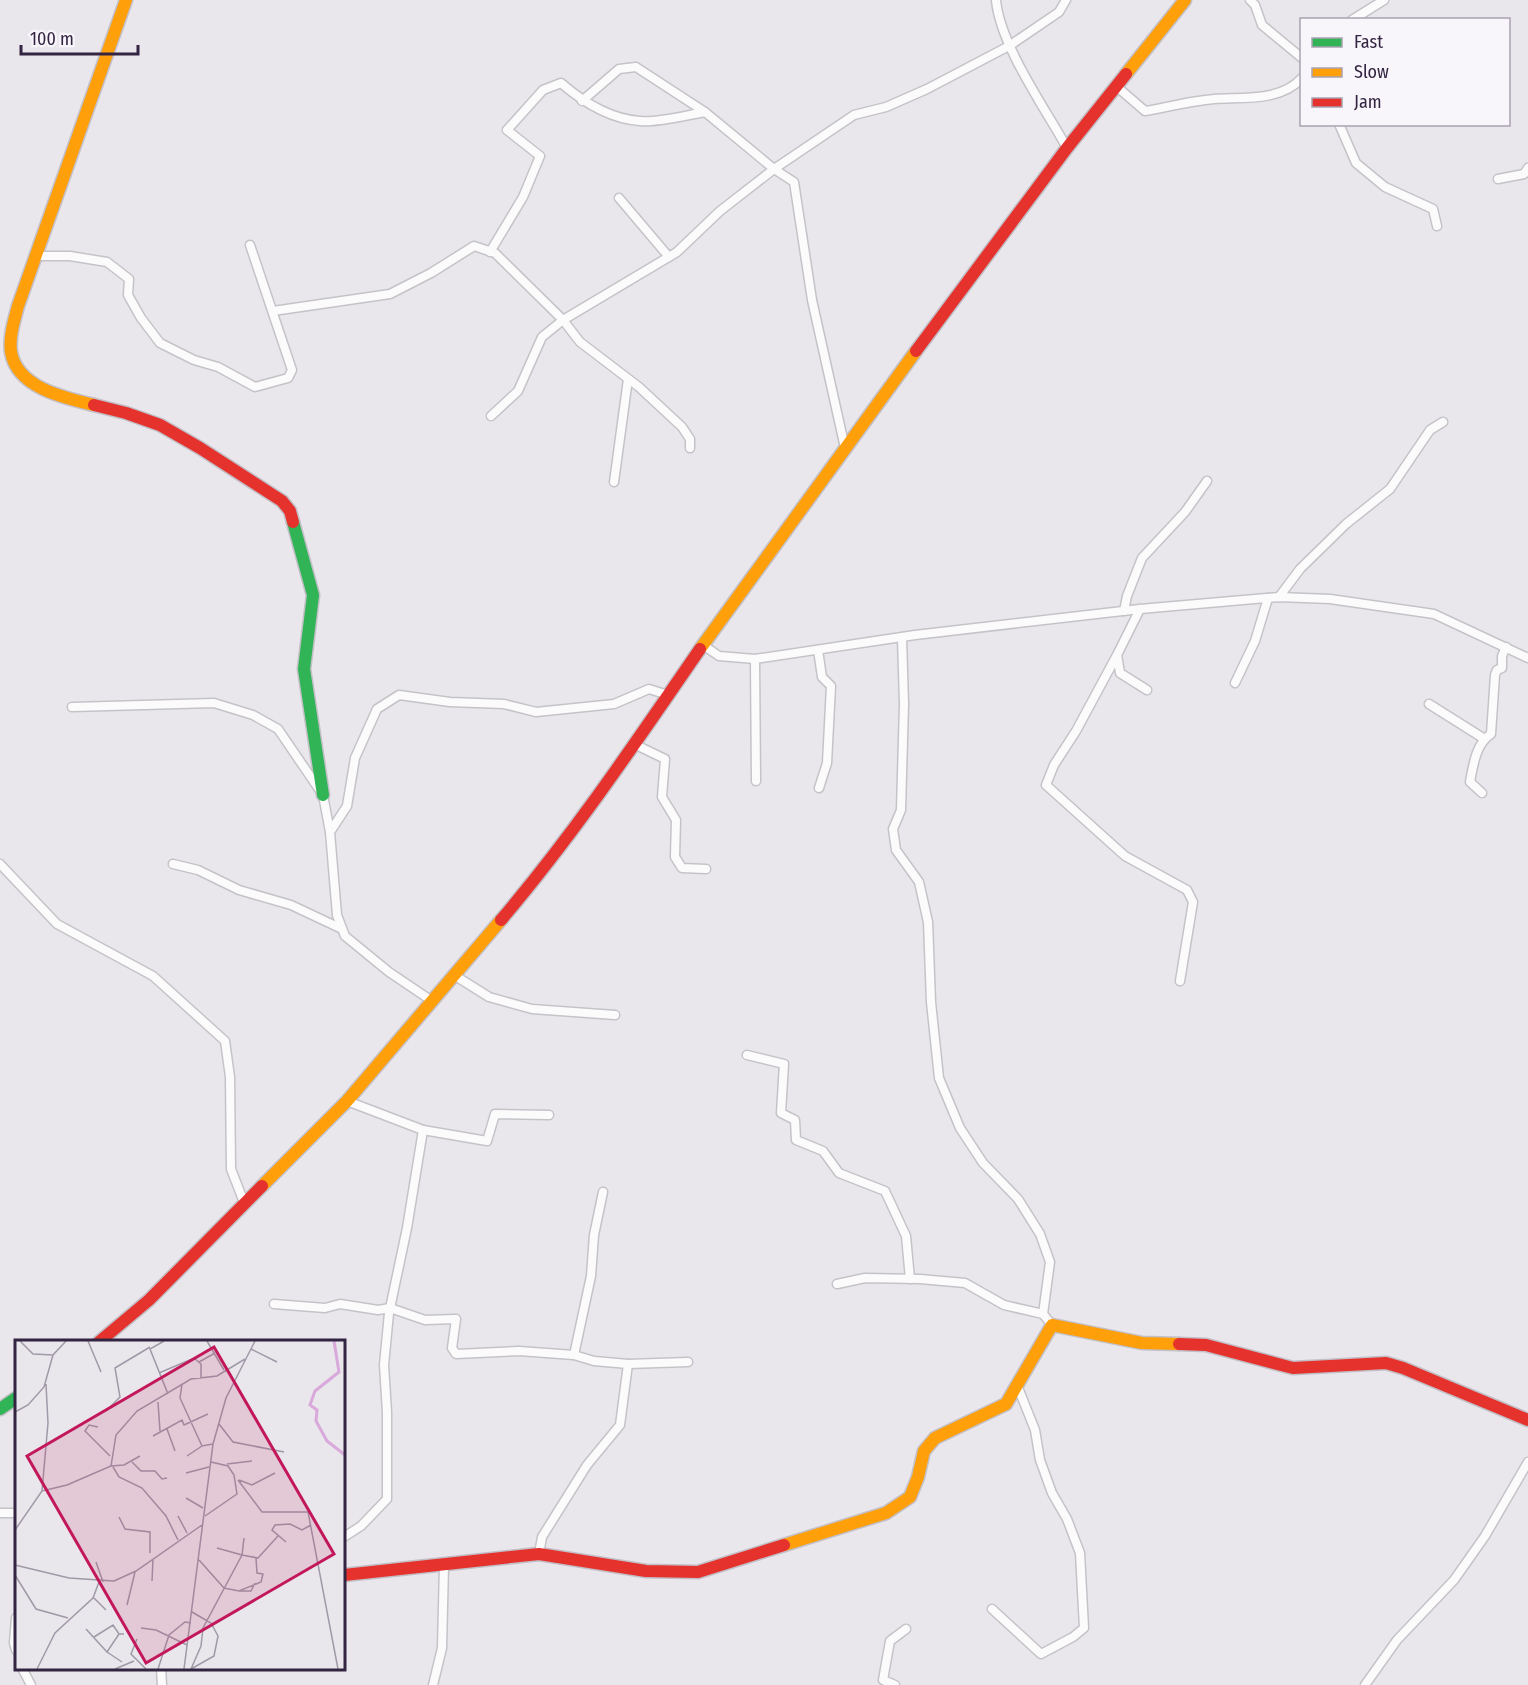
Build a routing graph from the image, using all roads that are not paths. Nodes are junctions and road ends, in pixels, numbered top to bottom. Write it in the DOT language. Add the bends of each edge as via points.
graph roads {
  1 [pos="126,0"];
  2 [pos="996,0"];
  3 [pos="1066,0"];
  4 [pos="1185,0"];
  5 [pos="1250,0"];
  6 [pos="1384,0"];
  7 [pos="1355,18"];
  8 [pos="1009,46"];
  9 [pos="1300,56"];
  10 [pos="1300,80"];
  11 [pos="1116,86"];
  12 [pos="582,101"];
  13 [pos="705,112"];
  14 [pos="1340,126"];
  15 [pos="1067,148"];
  16 [pos="774,168"];
  17 [pos="1528,168"];
  18 [pos="1498,179"];
  19 [pos="619,198"];
  20 [pos="1437,226"];
  21 [pos="250,245"];
  22 [pos="490,252"];
  23 [pos="35,256"];
  24 [pos="669,257"];
  25 [pos="273,310"];
  26 [pos="563,321"];
  27 [pos="627,379"];
  28 [pos="491,416"];
  29 [pos="1443,422"];
  30 [pos="690,448"];
  31 [pos="845,448"];
  32 [pos="614,482"];
  33 [pos="1207,482"];
  34 [pos="1279,597"];
  35 [pos="1268,598"];
  36 [pos="1140,609"];
  37 [pos="1124,611"];
  38 [pos="902,637"];
  39 [pos="702,645"];
  40 [pos="1506,647"];
  41 [pos="818,650"];
  42 [pos="1117,656"];
  43 [pos="1528,658"];
  44 [pos="755,659"];
  45 [pos="1235,682"];
  46 [pos="1147,690"];
  47 [pos="668,695"];
  48 [pos="1429,704"];
  49 [pos="72,708"];
  50 [pos="1483,738"];
  51 [pos="634,744"];
  52 [pos="756,781"];
  53 [pos="819,788"];
  54 [pos="1482,793"];
  55 [pos="323,795"];
  56 [pos="330,832"];
  57 [pos="0,864"];
  58 [pos="173,864"];
  59 [pos="706,869"];
  60 [pos="342,929"];
  61 [pos="454,975"];
  62 [pos="1180,981"];
  63 [pos="432,1001"];
  64 [pos="615,1014"];
  65 [pos="747,1055"];
  66 [pos="347,1101"];
  67 [pos="549,1115"];
  68 [pos="423,1130"];
  69 [pos="603,1192"];
  70 [pos="245,1205"];
  71 [pos="910,1279"];
  72 [pos="837,1284"];
  73 [pos="274,1304"];
  74 [pos="390,1308"];
  75 [pos="1043,1314"];
  76 [pos="1052,1325"];
  77 [pos="100,1340"];
  78 [pos="574,1355"];
  79 [pos="688,1362"];
  80 [pos="628,1364"];
  81 [pos="1017,1385"];
  82 [pos="15,1399"];
  83 [pos="0,1409"];
  84 [pos="1528,1420"];
  85 [pos="1528,1462"];
  86 [pos="15,1513"];
  87 [pos="0,1514"];
  88 [pos="345,1536"];
  89 [pos="539,1554"];
  90 [pos="444,1565"];
  91 [pos="345,1575"];
  92 [pos="992,1610"];
  93 [pos="906,1629"];
  94 [pos="15,1630"];
  95 [pos="15,1646"];
  96 [pos="23,1670"];
  97 [pos="161,1670"];
  98 [pos="881,1683"];
  99 [pos="31,1685"];
  100 [pos="162,1685"];
  101 [pos="433,1685"];
  102 [pos="895,1685"];
  103 [pos="1365,1685"];
  1 -- 23 [label="street"];
  2 -- 8 [label="street"];
  3 -- 8 [label="street" via="1059,12"];
  4 -- 11 [label="street"];
  5 -- 9 [label="street" via="1262,25"];
  6 -- 7 [label="street"];
  8 -- 15 [label="street"];
  8 -- 16 [label="street" via="927,89 886,107 854,115"];
  10 -- 11 [label="street" via="1293,87 1260,98 1213,99 1145,111"];
  11 -- 15 [label="street"];
  12 -- 13 [label="street" via="607,113 641,121"];
  12 -- 13 [label="street" via="619,69 636,67"];
  12 -- 22 [label="street" via="561,83 552,86 543,90 507,130 540,156 523,197"];
  13 -- 16 [label="street"];
  14 -- 20 [label="street" via="1356,164 1385,187 1433,209"];
  15 -- 31 [label="street"];
  16 -- 24 [label="street"];
  16 -- 31 [label="street" via="794,182 812,300"];
  17 -- 18 [label="street" via="1524,174"];
  19 -- 24 [label="street"];
  21 -- 25 [label="street"];
  22 -- 25 [label="street" via="474,246 390,294"];
  22 -- 26 [label="street"];
  23 -- 25 [label="street" via="107,262 129,279 128,295 160,343 255,387 288,378 292,370"];
  23 -- 55 [label="street" via="12,329 12,360 23,375 42,388 84,404 128,412 159,425 266,489 290,512 314,595 304,669"];
  24 -- 26 [label="street"];
  26 -- 27 [label="street" via="580,342"];
  26 -- 28 [label="street" via="542,337 518,391"];
  27 -- 30 [label="street" via="682,427 690,439"];
  27 -- 32 [label="street"];
  29 -- 34 [label="street" via="1430,430 1390,489 1346,524 1300,569"];
  31 -- 39 [label="street"];
  33 -- 37 [label="street" via="1142,558"];
  34 -- 35 [label="street"];
  34 -- 40 [label="street" via="1330,599 1434,614"];
  35 -- 36 [label="street"];
  35 -- 45 [label="street" via="1255,641"];
  36 -- 37 [label="street"];
  36 -- 42 [label="street"];
  37 -- 38 [label="street"];
  38 -- 41 [label="street"];
  38 -- 75 [label="street" via="901,810 893,829 896,850 919,882 928,922 939,1078 960,1128 982,1162 1018,1199 1040,1234 1050,1262"];
  39 -- 44 [label="street" via="719,656"];
  39 -- 47 [label="street"];
  40 -- 43 [label="street"];
  40 -- 50 [label="street" via="1502,668 1495,675 1491,734"];
  41 -- 44 [label="street"];
  41 -- 53 [label="street" via="822,678 831,686 827,763"];
  42 -- 46 [label="street" via="1120,673"];
  42 -- 62 [label="street" via="1046,785 1125,856 1187,890 1193,902"];
  44 -- 52 [label="street"];
  47 -- 51 [label="street"];
  47 -- 56 [label="street" via="649,689 614,704 536,712 504,705 399,695 377,710 355,758 347,806"];
  48 -- 50 [label="street"];
  49 -- 55 [label="street" via="214,703 253,715 278,729"];
  50 -- 54 [label="street" via="1470,782"];
  51 -- 59 [label="street" via="665,759 662,798 676,820 675,857 682,868"];
  51 -- 61 [label="street" via="542,872"];
  55 -- 56 [label="street"];
  56 -- 60 [label="street" via="337,915"];
  57 -- 70 [label="street" via="57,924 153,976 225,1041 230,1077 231,1169"];
  58 -- 60 [label="street" via="291,905"];
  60 -- 63 [label="street" via="345,936 380,965"];
  61 -- 63 [label="street"];
  61 -- 64 [label="street" via="489,997 532,1009"];
  63 -- 66 [label="street"];
  65 -- 71 [label="street" via="784,1064 781,1113 795,1120 796,1140 823,1151 839,1173 885,1191 906,1236"];
  66 -- 68 [label="street"];
  66 -- 70 [label="street"];
  67 -- 68 [label="street" via="495,1114 487,1141"];
  68 -- 74 [label="street"];
  69 -- 78 [label="street"];
  70 -- 77 [label="street" via="149,1300"];
  71 -- 72 [label="street" via="866,1278"];
  71 -- 75 [label="street" via="965,1283 1004,1305"];
  73 -- 74 [label="street"];
  74 -- 78 [label="street" via="425,1320 456,1319 452,1348 456,1354 519,1351"];
  74 -- 88 [label="street" via="384,1365 387,1499"];
  75 -- 76 [label="street"];
  76 -- 81 [label="street"];
  76 -- 84 [label="street" via="1142,1343 1206,1345 1293,1368 1386,1363"];
  78 -- 80 [label="street"];
  79 -- 80 [label="street"];
  80 -- 89 [label="street" via="620,1425 586,1465 542,1537"];
  81 -- 89 [label="street" via="1006,1404 935,1438 924,1451 910,1497 886,1512 698,1572 646,1571"];
  81 -- 92 [label="street" via="1035,1430 1052,1493 1080,1553 1084,1628 1041,1654"];
  82 -- 83 [label="street"];
  85 -- 103 [label="street" via="1454,1580 1397,1640"];
  86 -- 87 [label="street"];
  89 -- 90 [label="street"];
  90 -- 91 [label="street"];
  90 -- 101 [label="street" via="442,1648"];
  93 -- 98 [label="street" via="890,1641"];
  94 -- 95 [label="street"];
  96 -- 99 [label="street"];
  97 -- 100 [label="street"];
  98 -- 102 [label="street"];
}
